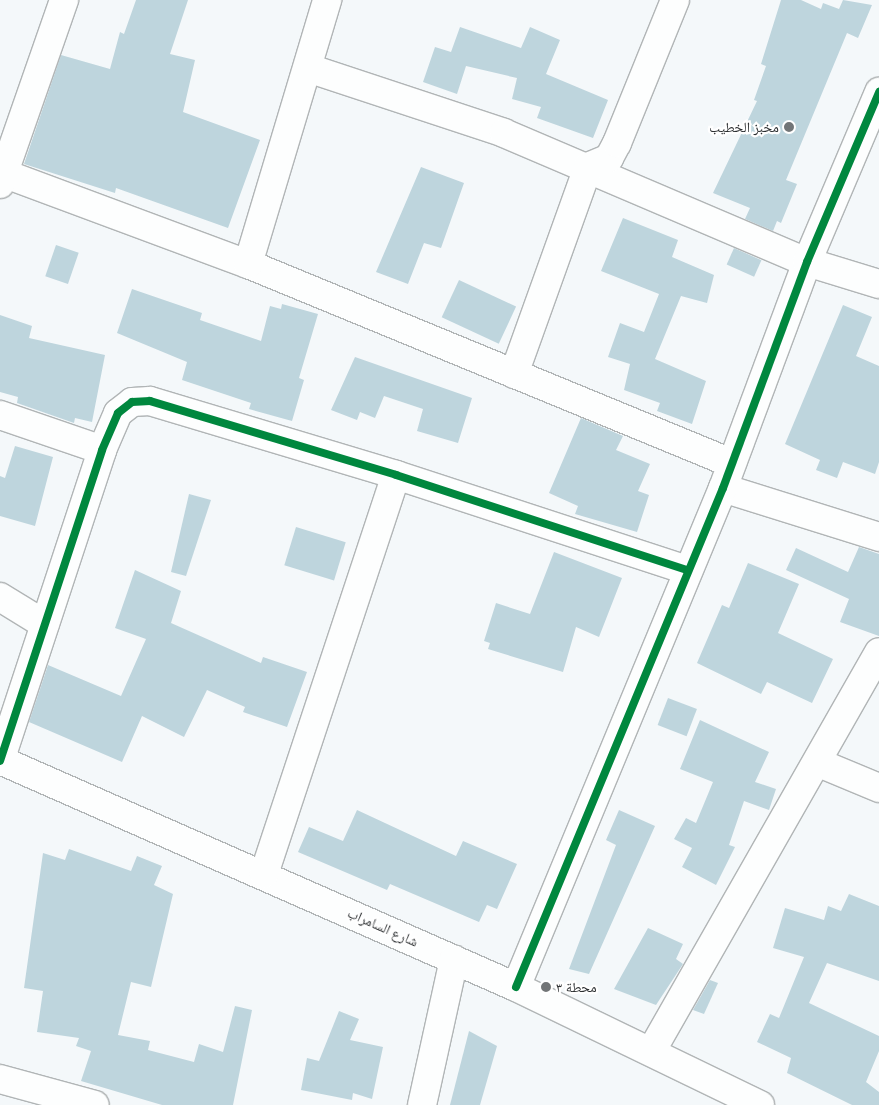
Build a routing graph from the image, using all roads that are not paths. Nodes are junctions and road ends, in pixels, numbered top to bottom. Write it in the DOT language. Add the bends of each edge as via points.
graph roads {
  1 [pos="64,0"];
  2 [pos="327,0"];
  3 [pos="675,0"];
  4 [pos="308,68"];
  5 [pos="879,92"];
  6 [pos="588,167"];
  7 [pos="2,177"];
  8 [pos="808,262"];
  9 [pos="248,264"];
  10 [pos="879,284"];
  11 [pos="514,374"];
  12 [pos="0,415"];
  13 [pos="102,450"];
  14 [pos="396,475"];
  15 [pos="727,476"];
  16 [pos="879,537"];
  17 [pos="687,570"];
  18 [pos="0,597"];
  19 [pos="44,624"];
  20 [pos="879,652"];
  21 [pos="0,760"];
  22 [pos="819,763"];
  23 [pos="879,788"];
  24 [pos="264,874"];
  25 [pos="454,959"];
  26 [pos="516,987"];
  27 [pos="652,1050"];
  28 [pos="0,1079"];
  29 [pos="750,1102"];
  30 [pos="94,1105"];
  31 [pos="422,1105"];
  1 -- 7 [label="street"];
  2 -- 4 [label="street"];
  3 -- 6 [label="street" via="617,143 609,158"];
  4 -- 6 [label="street" via="504,133"];
  4 -- 9 [label="street"];
  5 -- 8 [label="street"];
  6 -- 8 [label="street"];
  6 -- 11 [label="street"];
  7 -- 9 [label="street"];
  8 -- 10 [label="street"];
  8 -- 15 [label="street"];
  9 -- 11 [label="street"];
  11 -- 15 [label="street"];
  12 -- 13 [label="street"];
  13 -- 14 [label="street" via="118,413 132,402 150,401"];
  13 -- 19 [label="street"];
  14 -- 17 [label="street"];
  14 -- 24 [label="street"];
  15 -- 16 [label="street"];
  15 -- 17 [label="street"];
  17 -- 26 [label="street"];
  18 -- 19 [label="street"];
  19 -- 21 [label="street"];
  20 -- 22 [label="street"];
  21 -- 24 [label="street, شارع السامراب"];
  22 -- 23 [label="street"];
  22 -- 27 [label="street"];
  24 -- 25 [label="street, شارع السامراب"];
  25 -- 26 [label="street, شارع السامراب"];
  25 -- 31 [label="street"];
  26 -- 27 [label="street, شارع السامراب"];
  27 -- 29 [label="street, شارع السامراب"];
  28 -- 30 [label="street"];
}
